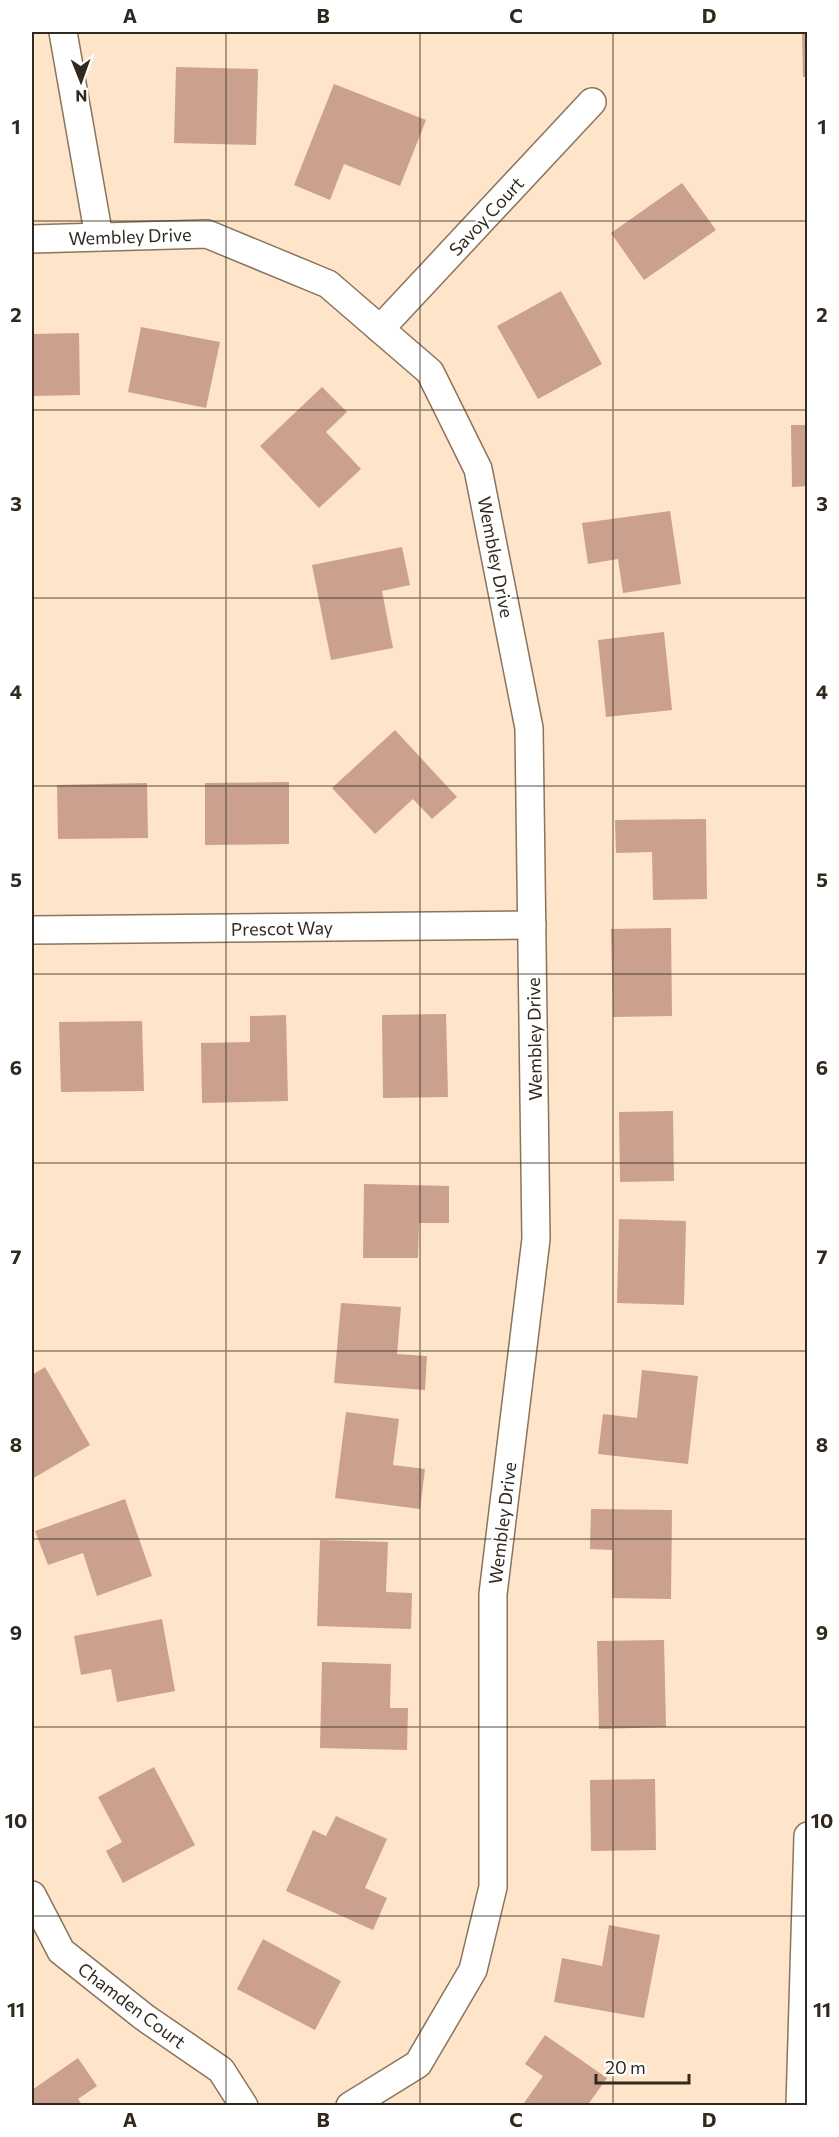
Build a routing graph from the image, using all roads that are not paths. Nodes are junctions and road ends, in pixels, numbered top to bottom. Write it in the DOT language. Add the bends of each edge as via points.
graph roads {
  1 [pos="63,32"];
  2 [pos="592,102"];
  3 [pos="99,237"];
  4 [pos="32,239"];
  5 [pos="380,329"];
  6 [pos="532,925"];
  7 [pos="32,930"];
  8 [pos="807,1836"];
  9 [pos="32,1895"];
  10 [pos="244,2106"];
  11 [pos="350,2106"];
  12 [pos="800,2106"];
  1 -- 3 [label="street"];
  2 -- 5 [label="street, Savoy Court"];
  3 -- 4 [label="street, Wembley Drive"];
  3 -- 5 [label="street, Wembley Drive" via="207,234 328,284"];
  5 -- 6 [label="street, Wembley Drive" via="430,372 478,469 530,728"];
  6 -- 7 [label="street, Prescot Way"];
  6 -- 11 [label="street, Wembley Drive" via="536,1239 493,1594 493,1887 472,1971 418,2064"];
  8 -- 12 [label="street"];
  9 -- 10 [label="street, Chamden Court" via="61,1951 144,2017 221,2070"];
}
